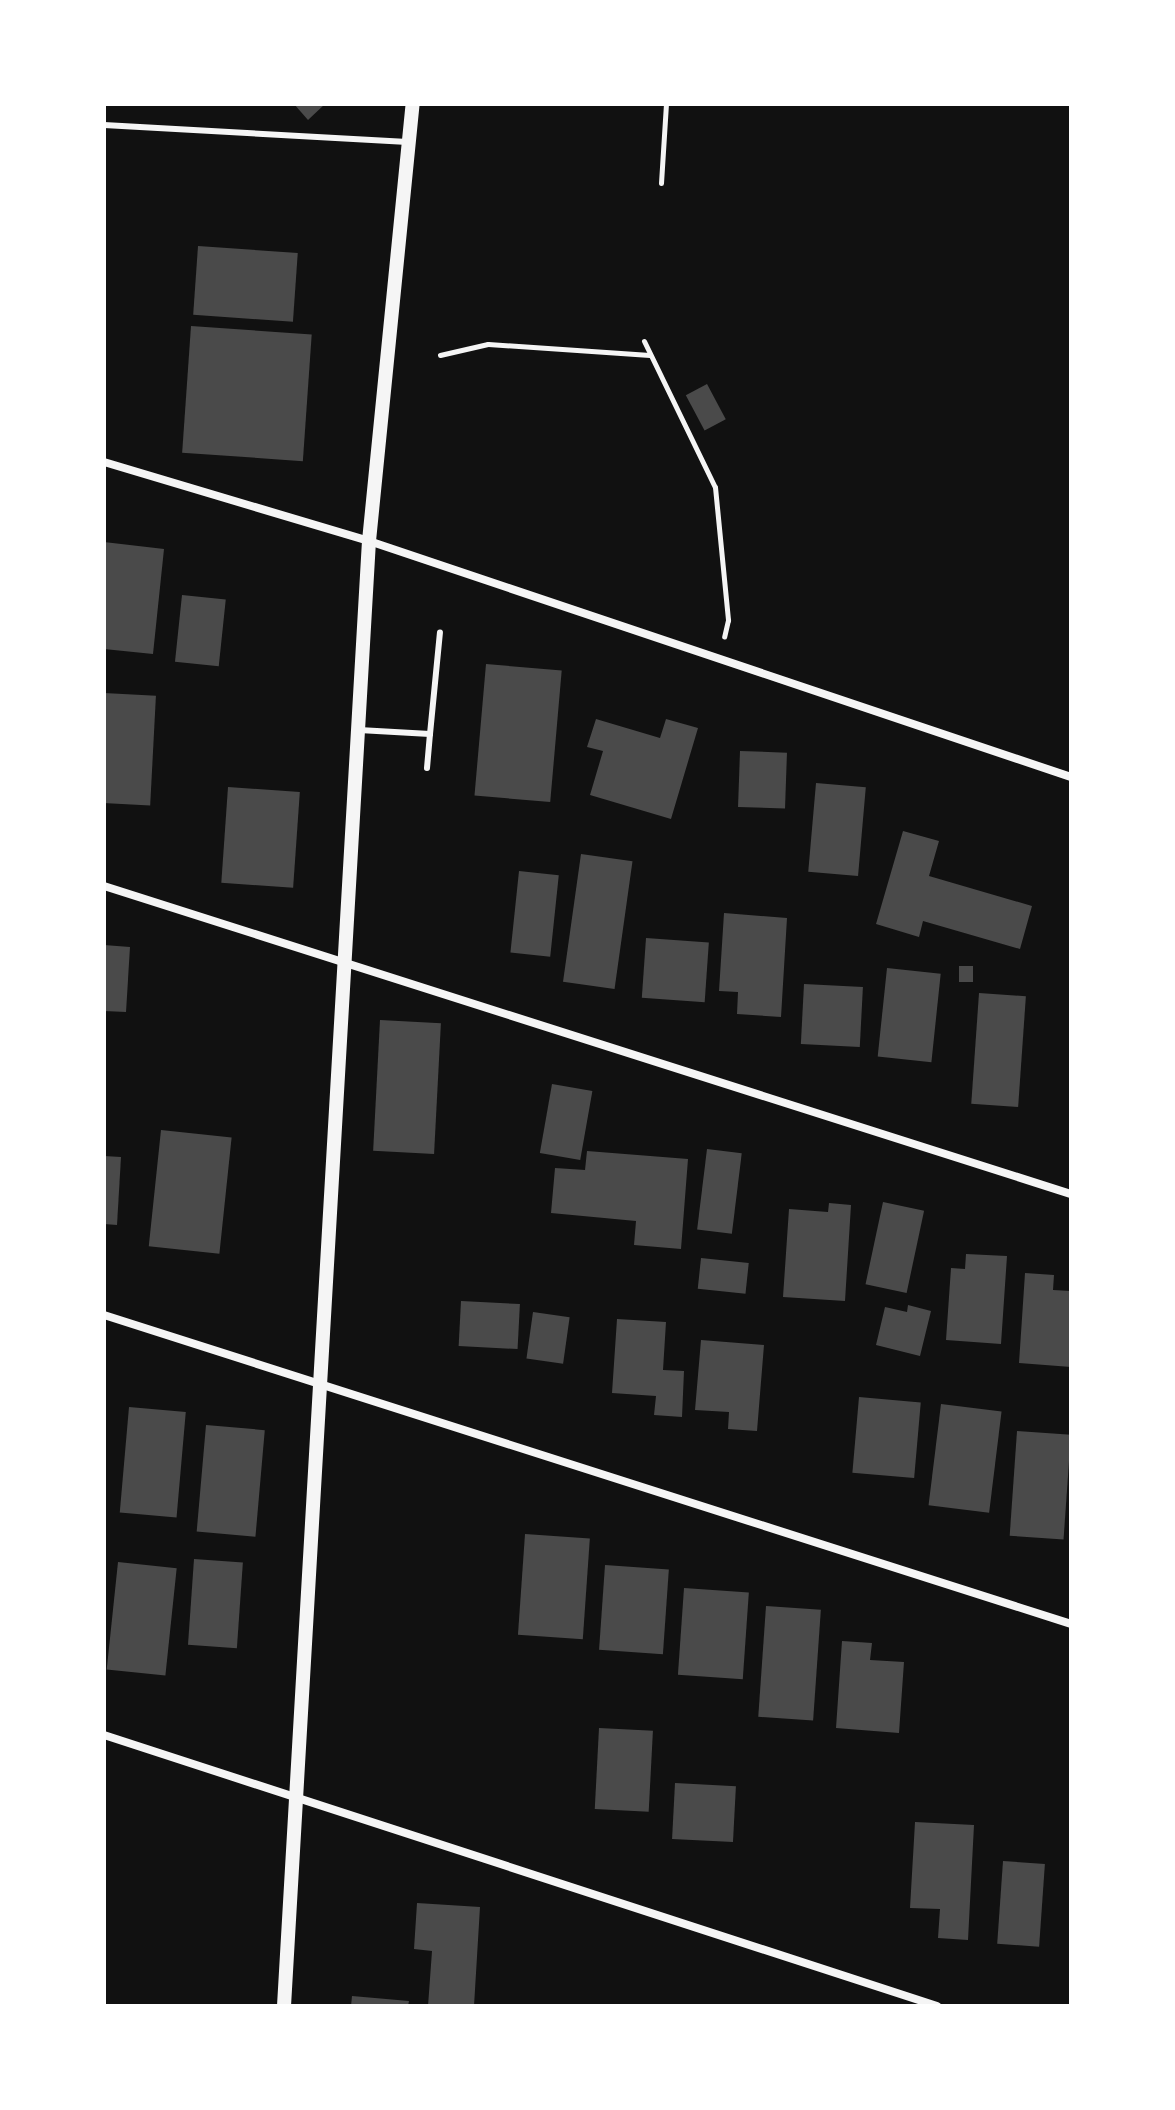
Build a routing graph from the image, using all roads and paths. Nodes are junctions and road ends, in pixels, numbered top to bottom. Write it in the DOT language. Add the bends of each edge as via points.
graph roads {
  1 [pos="413,104"];
  2 [pos="666,104"];
  3 [pos="104,125"];
  4 [pos="410,142"];
  5 [pos="661,183"];
  6 [pos="644,341"];
  7 [pos="440,355"];
  8 [pos="651,355"];
  9 [pos="104,462"];
  10 [pos="369,541"];
  11 [pos="440,632"];
  12 [pos="724,637"];
  13 [pos="359,730"];
  14 [pos="430,734"];
  15 [pos="427,768"];
  16 [pos="1071,777"];
  17 [pos="104,886"];
  18 [pos="345,964"];
  19 [pos="1071,1194"];
  20 [pos="104,1315"];
  21 [pos="317,1384"];
  22 [pos="1071,1624"];
  23 [pos="104,1735"];
  24 [pos="295,1797"];
  25 [pos="284,2006"];
  26 [pos="937,2006"];
  1 -- 4 [label="street"];
  2 -- 5 [label="path"];
  3 -- 4 [label="lane"];
  4 -- 10 [label="street"];
  6 -- 8 [label="path"];
  7 -- 8 [label="path" via="488,344"];
  8 -- 12 [label="path" via="715,487 728,620"];
  9 -- 10 [label="street"];
  10 -- 13 [label="street"];
  10 -- 16 [label="street"];
  11 -- 14 [label="lane"];
  13 -- 14 [label="lane"];
  13 -- 18 [label="street"];
  14 -- 15 [label="lane"];
  17 -- 18 [label="street"];
  18 -- 19 [label="street"];
  18 -- 21 [label="street"];
  20 -- 21 [label="street"];
  21 -- 22 [label="street"];
  21 -- 24 [label="street"];
  23 -- 24 [label="street"];
  24 -- 25 [label="street"];
  24 -- 26 [label="street"];
}
